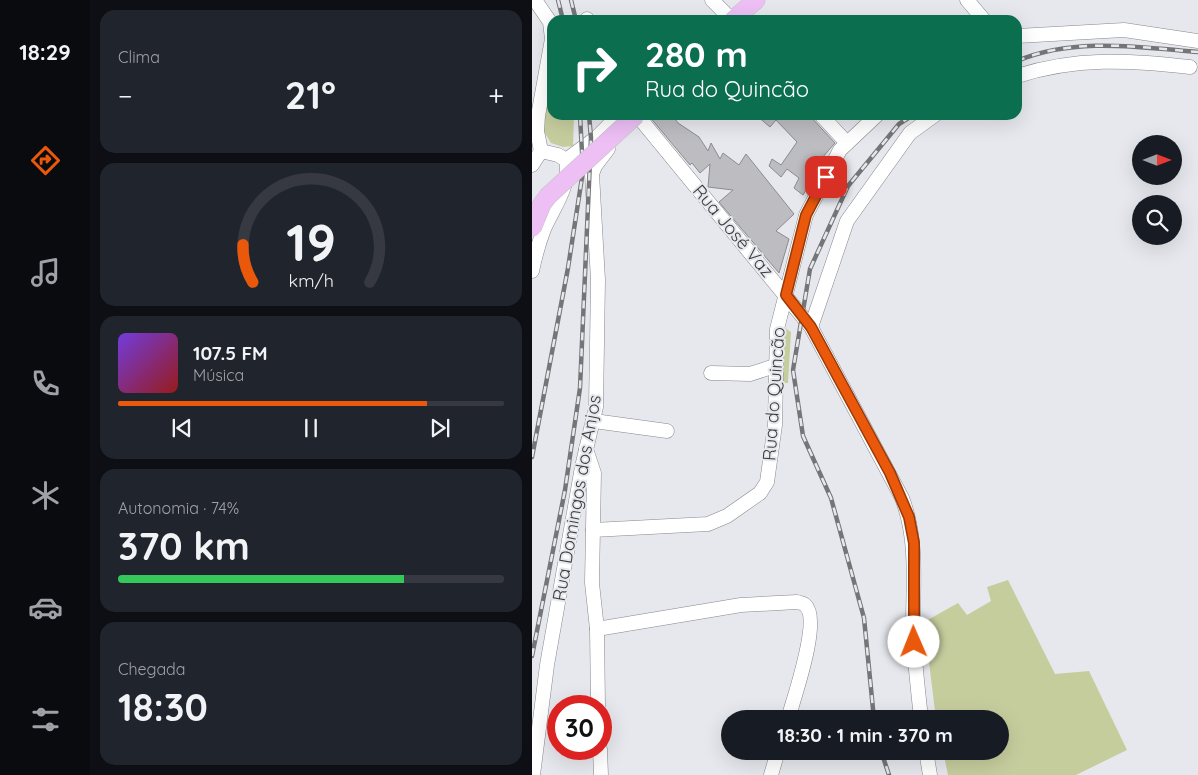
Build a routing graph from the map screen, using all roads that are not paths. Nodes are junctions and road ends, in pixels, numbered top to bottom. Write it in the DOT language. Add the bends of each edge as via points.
graph roads {
  1 [pos="535,0"];
  2 [pos="712,0"];
  3 [pos="756,0"];
  4 [pos="967,0"];
  5 [pos="725,15"];
  6 [pos="735,15"];
  7 [pos="980,15"];
  8 [pos="547,18"];
  9 [pos="1022,36"];
  10 [pos="1198,41"];
  11 [pos="547,66"];
  12 [pos="1190,67"];
  13 [pos="1022,75"];
  14 [pos="614,120"];
  15 [pos="634,120"];
  16 [pos="635,120"];
  17 [pos="642,120"];
  18 [pos="826,120"];
  19 [pos="872,120"];
  20 [pos="928,120"];
  21 [pos="848,143"];
  22 [pos="541,151"];
  23 [pos="566,160"];
  24 [pos="532,165"];
  25 [pos="592,174"];
  26 [pos="532,228"];
  27 [pos="532,270"];
  28 [pos="786,295"];
  29 [pos="811,327"];
  30 [pos="775,366"];
  31 [pos="711,373"];
  32 [pos="594,421"];
  33 [pos="667,431"];
  34 [pos="586,448"];
  35 [pos="592,530"];
  36 [pos="597,629"];
  37 [pos="598,695"];
  38 [pos="791,710"];
  39 [pos="920,710"];
  40 [pos="600,760"];
  41 [pos="775,760"];
  42 [pos="928,760"];
  43 [pos="532,775"];
  44 [pos="601,775"];
  45 [pos="771,775"];
  46 [pos="930,775"];
  1 -- 8 [label="street"];
  2 -- 5 [label="street"];
  3 -- 6 [label="main road"];
  4 -- 7 [label="street"];
  9 -- 10 [label="street" via="1124,30"];
  11 -- 22 [label="street" via="538,116"];
  12 -- 13 [label="street" via="1119,60 1066,64"];
  14 -- 23 [label="street"];
  15 -- 26 [label="main road, bridge" via="548,196"];
  16 -- 25 [label="street" via="608,148"];
  17 -- 28 [label="street, Rua José Vaz"];
  18 -- 21 [label="street"];
  19 -- 21 [label="street, Rua do Quincão"];
  20 -- 29 [label="street" via="910,134 848,221"];
  21 -- 28 [label="street, Rua do Quincão" via="840,150 806,215"];
  22 -- 23 [label="street"];
  22 -- 24 [label="street"];
  23 -- 25 [label="street"];
  23 -- 27 [label="street" via="568,172 563,192 544,230"];
  25 -- 32 [label="street, Rua Domingos dos Anjos" via="598,280"];
  28 -- 29 [label="street, Rua José Vaz"];
  28 -- 30 [label="street, Rua do Quincão" via="777,329"];
  29 -- 39 [label="street, Rua José Vaz" via="890,473 909,517 914,543 914,628"];
  30 -- 31 [label="street" via="750,374"];
  30 -- 35 [label="street, Rua do Quincão" via="775,424 767,482 760,493 727,516 708,524"];
  32 -- 33 [label="street"];
  32 -- 34 [label="street, Rua Domingos dos Anjos"];
  34 -- 35 [label="street" via="594,473"];
  34 -- 43 [label="street, Rua Domingos dos Anjos" via="547,665"];
  35 -- 36 [label="street" via="592,583"];
  36 -- 37 [label="street"];
  36 -- 38 [label="street" via="741,605 797,602 805,605 809,612 809,648"];
  40 -- 44 [label="street"];
  41 -- 45 [label="street"];
  42 -- 46 [label="street"];
}
